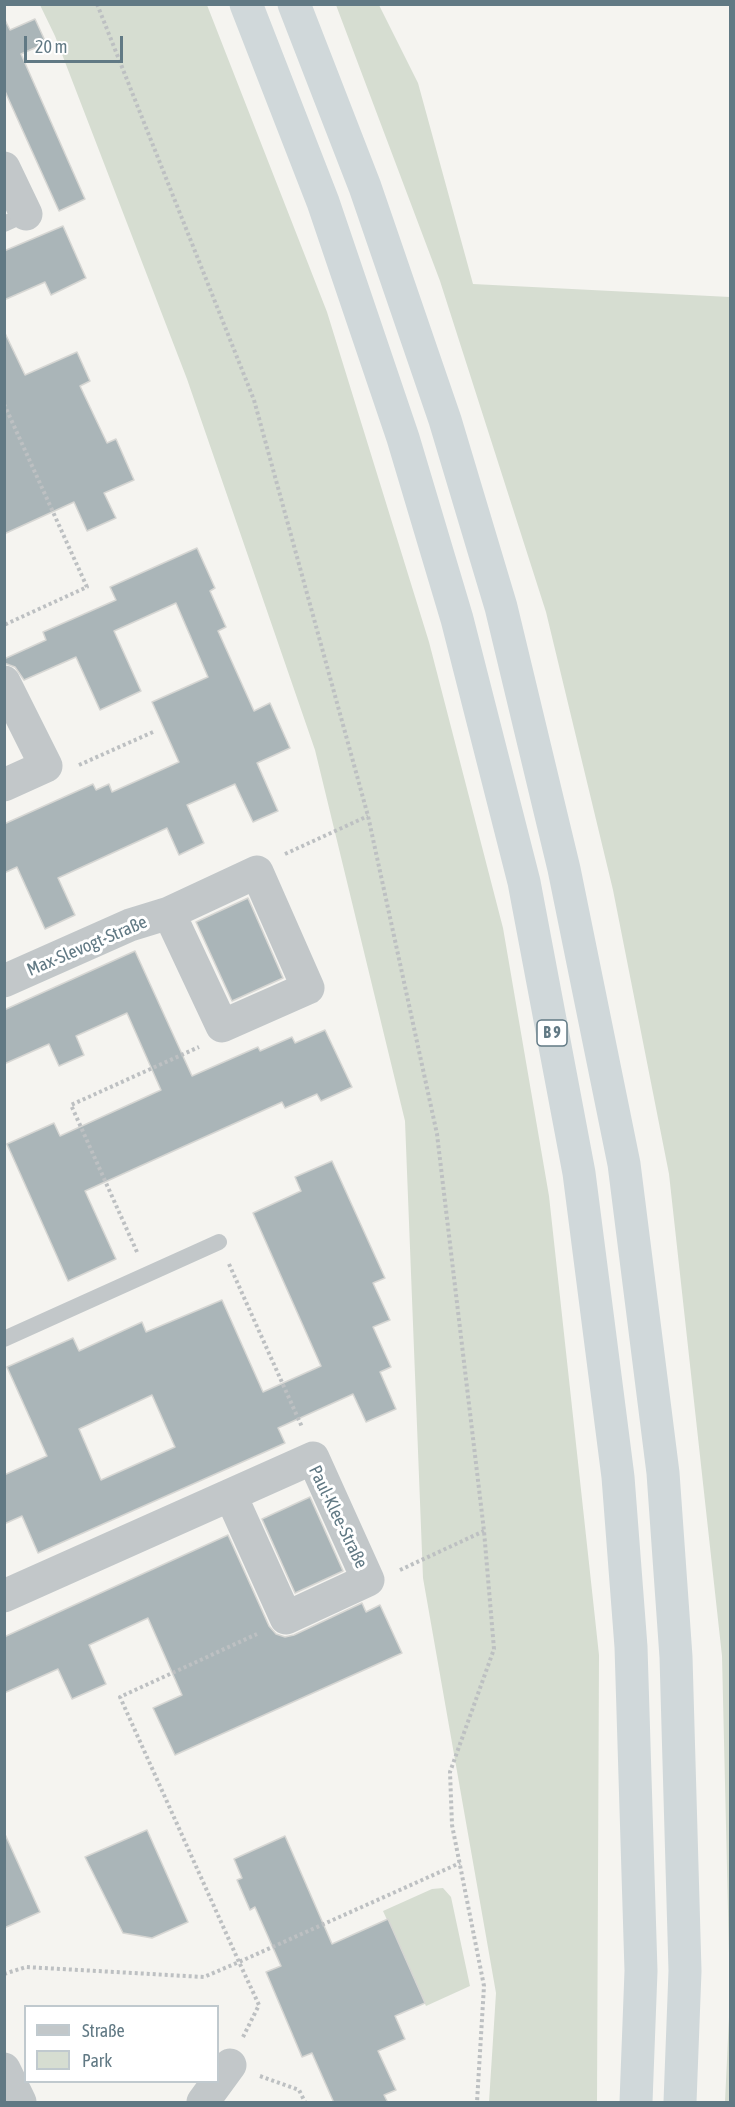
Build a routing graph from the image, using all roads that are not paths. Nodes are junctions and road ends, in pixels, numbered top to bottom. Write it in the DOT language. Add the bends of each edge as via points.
graph roads {
  1 [pos="246,4"];
  2 [pos="294,4"];
  3 [pos="4,168"];
  4 [pos="15,219"];
  5 [pos="4,682"];
  6 [pos="4,785"];
  7 [pos="169,913"];
  8 [pos="5,979"];
  9 [pos="219,1242"];
  10 [pos="4,1339"];
  11 [pos="231,1496"];
  12 [pos="4,1596"];
  13 [pos="230,2065"];
  14 [pos="4,2069"];
  15 [pos="219,2080"];
  16 [pos="217,2083"];
  17 [pos="20,2103"];
  18 [pos="203,2103"];
  19 [pos="636,2103"];
  20 [pos="680,2103"];
  1 -- 19 [label="highway, B 9" via="323,202 403,438 457,619 524,882 579,1173 618,1477 631,1647 641,1971"];
  2 -- 20 [label="highway" via="369,198 445,420 501,607 564,868 624,1164 663,1473 676,1658 685,1971"];
  3 -- 4 [label="street"];
  5 -- 6 [label="street" via="46,766"];
  7 -- 7 [label="street, Max-Slevogt-Straße" via="257,872 308,988 222,1026"];
  7 -- 8 [label="street, Max-Slevogt-Straße" via="130,925"];
  9 -- 10 [label="lane"];
  11 -- 11 [label="street, Paul-Klee-Straße" via="286,1618 368,1580 313,1458"];
  11 -- 12 [label="street, Paul-Klee-Straße"];
  13 -- 15 [label="street"];
  14 -- 17 [label="street"];
  16 -- 18 [label="street"];
}
